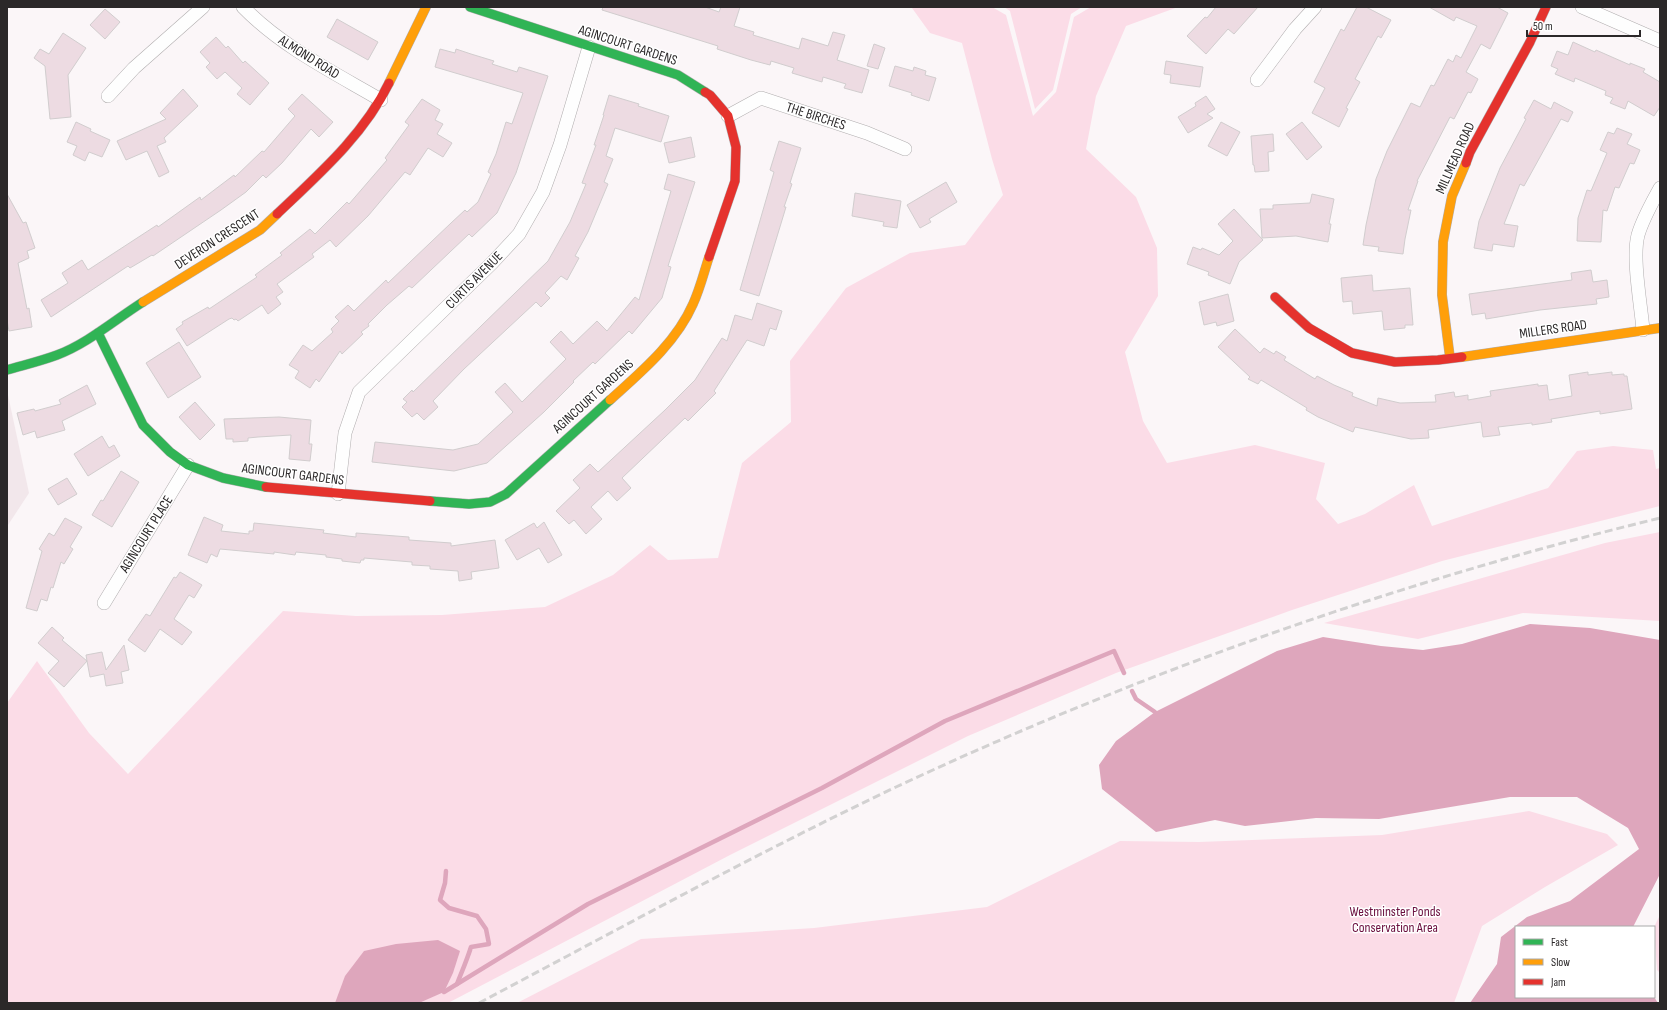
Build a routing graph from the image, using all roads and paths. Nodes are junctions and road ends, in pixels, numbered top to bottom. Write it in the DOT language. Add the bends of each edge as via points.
graph roads {
  1 [pos="202,7"];
  2 [pos="242,7"];
  3 [pos="426,7"];
  4 [pos="470,7"];
  5 [pos="1315,7"];
  6 [pos="1546,7"];
  7 [pos="1582,7"];
  8 [pos="1660,41"];
  9 [pos="589,47"];
  10 [pos="1257,80"];
  11 [pos="108,96"];
  12 [pos="380,100"];
  13 [pos="728,116"];
  14 [pos="905,149"];
  15 [pos="1660,188"];
  16 [pos="1275,297"];
  17 [pos="1660,328"];
  18 [pos="1643,330"];
  19 [pos="98,333"];
  20 [pos="1450,358"];
  21 [pos="7,370"];
  22 [pos="188,465"];
  23 [pos="338,494"];
  24 [pos="104,602"];
  1 -- 11 [label="street" via="134,68"];
  2 -- 12 [label="street, ALMOND ROAD" via="257,22 297,52"];
  3 -- 12 [label="street, DEVERON CRESCENT"];
  4 -- 9 [label="street, AGINCOURT GARDENS"];
  5 -- 10 [label="street"];
  6 -- 20 [label="street, MILLMEAD ROAD" via="1530,42 1470,152 1452,196 1443,242 1442,295"];
  7 -- 8 [label="street"];
  9 -- 13 [label="street, AGINCOURT GARDENS" via="678,75 710,95"];
  9 -- 23 [label="street, CURTIS AVENUE" via="543,192 519,234 359,392 345,433"];
  12 -- 19 [label="street, DEVERON CRESCENT" via="357,132 319,174 260,230 122,315"];
  13 -- 14 [label="street, THE BIRCHES" via="761,98 867,133"];
  13 -- 23 [label="street, AGINCOURT GARDENS" via="736,147 735,181 693,304 674,337 640,372 506,494 490,502 469,504"];
  15 -- 18 [label="street" via="1646,214 1638,237 1637,265"];
  16 -- 20 [label="street, MILLERS ROAD" via="1309,328 1352,353 1395,362"];
  17 -- 18 [label="street, MILLERS ROAD"];
  18 -- 20 [label="street, MILLERS ROAD"];
  19 -- 21 [label="street, DEVERON CRESCENT" via="58,355"];
  19 -- 22 [label="street, AGINCOURT GARDENS" via="143,425 170,452"];
  22 -- 23 [label="street, AGINCOURT GARDENS" via="223,478 259,486"];
  22 -- 24 [label="street, AGINCOURT PLACE"];
}
